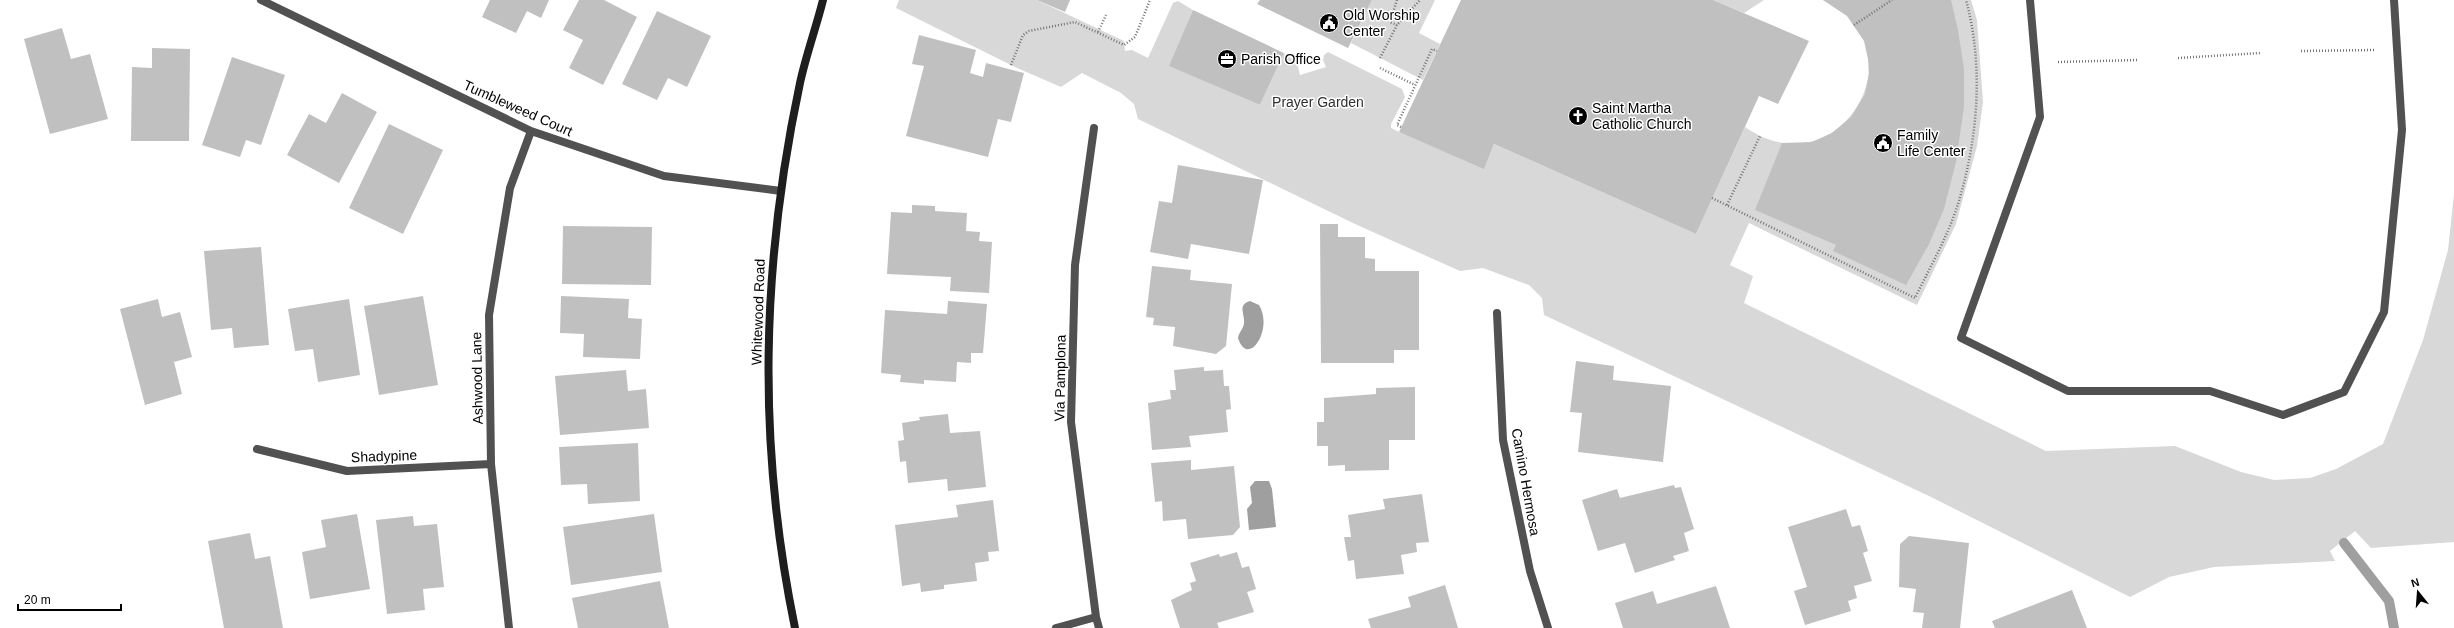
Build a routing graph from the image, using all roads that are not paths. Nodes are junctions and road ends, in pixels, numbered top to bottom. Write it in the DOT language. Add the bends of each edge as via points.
graph roads {
  1 [pos="260,0"];
  2 [pos="824,0"];
  3 [pos="2030,0"];
  4 [pos="2394,0"];
  5 [pos="1094,128"];
  6 [pos="531,131"];
  7 [pos="780,191"];
  8 [pos="1497,313"];
  9 [pos="257,449"];
  10 [pos="491,464"];
  11 [pos="1096,617"];
  12 [pos="508,628"];
  13 [pos="795,628"];
  14 [pos="1056,628"];
  15 [pos="1099,628"];
  16 [pos="1548,628"];
  1 -- 6 [label="street, Tumbleweed Court"];
  2 -- 7 [label="main road, Whitewood Road" via="800,82"];
  3 -- 4 [label="street" via="2040,117 1961,338 2068,391 2210,391 2283,416 2344,392 2384,312 2402,130"];
  5 -- 11 [label="street, Via Pamplona" via="1075,266 1071,422"];
  6 -- 7 [label="street, Tumbleweed Court" via="664,176"];
  6 -- 10 [label="street, Ashwood Lane" via="510,188 489,315"];
  7 -- 13 [label="main road, Whitewood Road" via="770,284 768,414 775,508"];
  8 -- 16 [label="street, Camino Hermosa" via="1503,440 1530,571"];
  9 -- 10 [label="street, Shadypine" via="347,471"];
  10 -- 12 [label="street, Ashwood Lane"];
  11 -- 14 [label="street"];
  11 -- 15 [label="street, Via Pamplona"];
}
